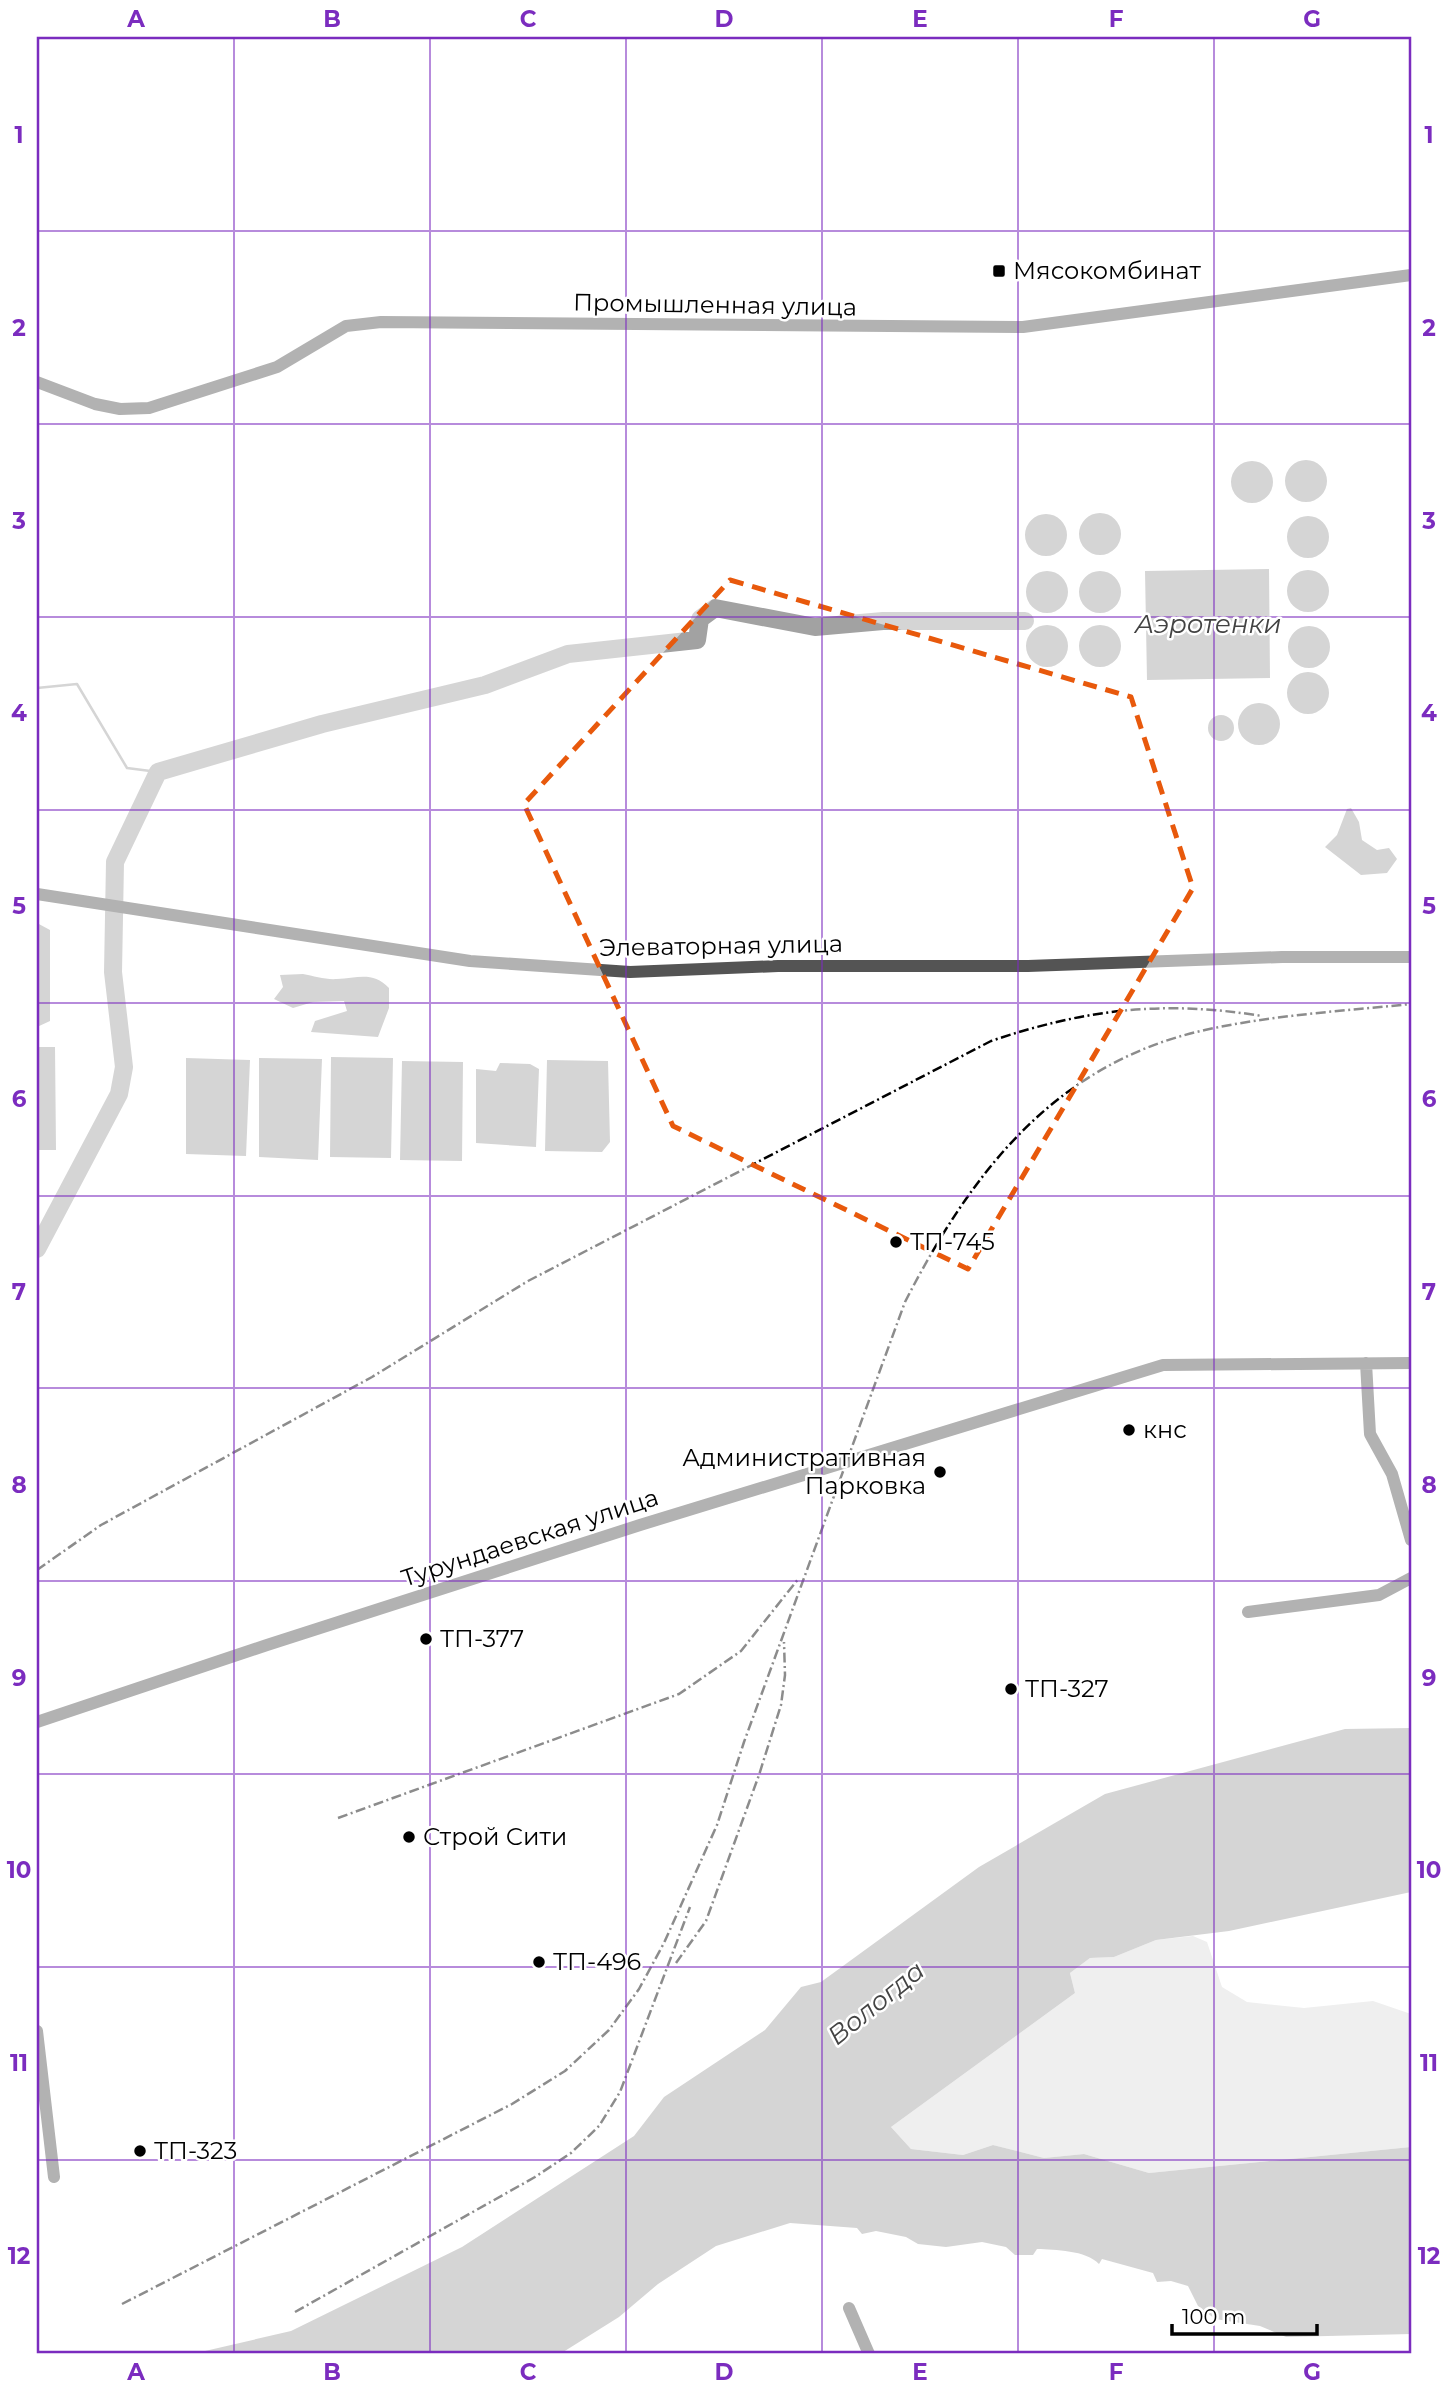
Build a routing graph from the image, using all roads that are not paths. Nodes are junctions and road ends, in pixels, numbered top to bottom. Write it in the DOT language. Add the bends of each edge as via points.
graph roads {
  1 [pos="1411,275"];
  2 [pos="37,382"];
  3 [pos="37,894"];
  4 [pos="1411,957"];
  5 [pos="1366,1363"];
  6 [pos="1411,1363"];
  7 [pos="1411,1540"];
  8 [pos="1411,1578"];
  9 [pos="1248,1612"];
  10 [pos="37,1722"];
  11 [pos="37,2031"];
  12 [pos="54,2177"];
  13 [pos="849,2308"];
  14 [pos="869,2354"];
  1 -- 2 [label="street, Промышленная улица" via="1177,309 989,328 381,322 346,326 277,367 149,408 95,404"];
  3 -- 4 [label="street, Элеваторная улица" via="470,961 630,972"];
  5 -- 6 [label="street, Турундаевская улица"];
  5 -- 7 [label="street" via="1370,1434 1392,1474"];
  5 -- 10 [label="street, Турундаевская улица" via="1163,1366 631,1528"];
  8 -- 9 [label="street" via="1379,1595"];
  11 -- 12 [label="street"];
  13 -- 14 [label="street"];
}
